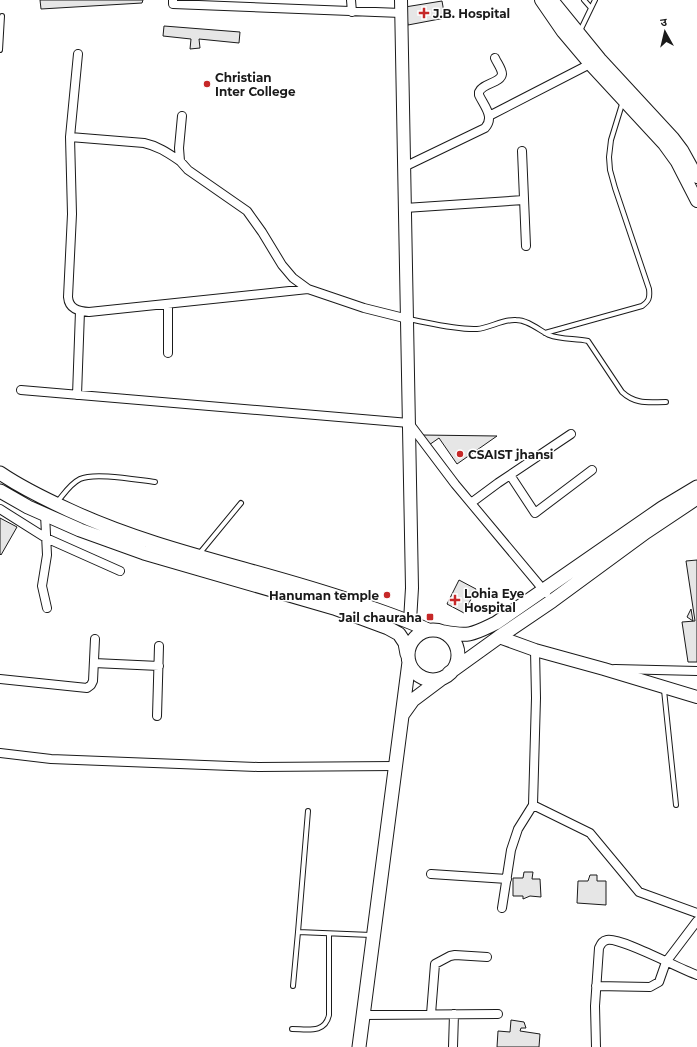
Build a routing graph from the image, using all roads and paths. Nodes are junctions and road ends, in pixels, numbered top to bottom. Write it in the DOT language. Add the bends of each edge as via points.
graph roads {
  1 [pos="173,0"];
  2 [pos="351,0"];
  3 [pos="401,0"];
  4 [pos="541,0"];
  5 [pos="552,0"];
  6 [pos="584,0"];
  7 [pos="595,0"];
  8 [pos="591,8"];
  9 [pos="352,12"];
  10 [pos="401,13"];
  11 [pos="2,16"];
  12 [pos="578,33"];
  13 [pos="0,50"];
  14 [pos="78,54"];
  15 [pos="495,58"];
  16 [pos="590,64"];
  17 [pos="623,101"];
  18 [pos="182,116"];
  19 [pos="489,116"];
  20 [pos="70,137"];
  21 [pos="522,150"];
  22 [pos="180,161"];
  23 [pos="404,167"];
  24 [pos="697,177"];
  25 [pos="524,200"];
  26 [pos="697,201"];
  27 [pos="405,208"];
  28 [pos="526,246"];
  29 [pos="308,289"];
  30 [pos="168,304"];
  31 [pos="80,311"];
  32 [pos="408,319"];
  33 [pos="545,333"];
  34 [pos="168,353"];
  35 [pos="21,390"];
  36 [pos="77,395"];
  37 [pos="666,402"];
  38 [pos="409,423"];
  39 [pos="571,434"];
  40 [pos="592,470"];
  41 [pos="0,472"];
  42 [pos="510,475"];
  43 [pos="155,482"];
  44 [pos="697,487"];
  45 [pos="0,491"];
  46 [pos="697,498"];
  47 [pos="241,502"];
  48 [pos="56,504"];
  49 [pos="471,504"];
  50 [pos="0,509"];
  51 [pos="45,514"];
  52 [pos="46,538"];
  53 [pos="197,556"];
  54 [pos="120,571"];
  55 [pos="544,590"];
  56 [pos="552,601"];
  57 [pos="46,608"];
  58 [pos="410,621"];
  59 [pos="428,630"];
  60 [pos="444,632"];
  61 [pos="499,637"];
  62 [pos="95,639"];
  63 [pos="159,646"];
  64 [pos="535,650"];
  65 [pos="408,658"];
  66 [pos="94,663"];
  67 [pos="159,666"];
  68 [pos="604,669"];
  69 [pos="697,670"];
  70 [pos="446,676"];
  71 [pos="0,679"];
  72 [pos="664,687"];
  73 [pos="697,697"];
  74 [pos="403,714"];
  75 [pos="157,716"];
  76 [pos="0,753"];
  77 [pos="395,766"];
  78 [pos="533,805"];
  79 [pos="676,805"];
  80 [pos="308,811"];
  81 [pos="431,874"];
  82 [pos="507,879"];
  83 [pos="502,908"];
  84 [pos="697,913"];
  85 [pos="697,922"];
  86 [pos="298,932"];
  87 [pos="329,934"];
  88 [pos="374,935"];
  89 [pos="487,957"];
  90 [pos="666,962"];
  91 [pos="697,975"];
  92 [pos="293,986"];
  93 [pos="596,986"];
  94 [pos="431,1014"];
  95 [pos="454,1014"];
  96 [pos="498,1014"];
  97 [pos="363,1015"];
  98 [pos="292,1029"];
  99 [pos="359,1047"];
  100 [pos="453,1047"];
  101 [pos="596,1047"];
  1 -- 9 [label="street" via="173,4"];
  2 -- 9 [label="street"];
  3 -- 10 [label="street"];
  4 -- 16 [label="street"];
  5 -- 12 [label="street"];
  6 -- 8 [label="lane"];
  7 -- 8 [label="lane"];
  8 -- 12 [label="lane"];
  9 -- 10 [label="street"];
  10 -- 23 [label="street"];
  11 -- 13 [label="lane"];
  12 -- 24 [label="street" via="673,138 686,155"];
  14 -- 20 [label="street"];
  15 -- 19 [label="street" via="501,76 483,86 479,92"];
  16 -- 17 [label="street"];
  16 -- 19 [label="street"];
  17 -- 26 [label="street" via="664,144 677,162"];
  17 -- 33 [label="lane" via="608,157 615,188 650,298 642,306"];
  18 -- 22 [label="street"];
  19 -- 23 [label="street" via="490,121 485,128"];
  20 -- 22 [label="street" via="144,143 162,149"];
  20 -- 31 [label="street" via="72,214 68,297 72,307"];
  21 -- 25 [label="street"];
  22 -- 29 [label="street" via="188,170 246,211 282,265"];
  23 -- 27 [label="street"];
  25 -- 27 [label="street"];
  25 -- 28 [label="street"];
  27 -- 32 [label="street"];
  29 -- 30 [label="street"];
  29 -- 32 [label="street" via="364,308"];
  30 -- 31 [label="street"];
  30 -- 34 [label="street"];
  31 -- 36 [label="street"];
  32 -- 33 [label="lane" via="463,329 491,327 517,320"];
  32 -- 38 [label="street"];
  33 -- 37 [label="lane" via="588,341 622,392 629,398 638,402"];
  35 -- 36 [label="street"];
  36 -- 38 [label="street"];
  38 -- 49 [label="street"];
  38 -- 58 [label="street" via="412,588"];
  39 -- 42 [label="street"];
  40 -- 42 [label="street" via="535,513"];
  41 -- 48 [label="main road"];
  42 -- 49 [label="street"];
  43 -- 48 [label="lane" via="92,476 73,484"];
  44 -- 55 [label="main road" via="662,508"];
  45 -- 51 [label="main road"];
  46 -- 56 [label="main road"];
  47 -- 53 [label="lane"];
  48 -- 53 [label="main road" via="148,542"];
  49 -- 55 [label="street"];
  50 -- 52 [label="street"];
  51 -- 52 [label="street"];
  51 -- 65 [label="main road" via="80,530 144,553 334,608 388,628 399,634 405,643"];
  52 -- 54 [label="street"];
  52 -- 57 [label="street" via="47,555 42,586"];
  53 -- 58 [label="main road" via="332,594"];
  55 -- 56 [label="street"];
  55 -- 60 [label="main road" via="481,631 466,635"];
  56 -- 61 [label="main road"];
  58 -- 59 [label="main road"];
  59 -- 60 [label="main road"];
  59 -- 65 [label="main road" via="413,639 409,646"];
  60 -- 70 [label="main road" via="453,640 458,652 454,667"];
  61 -- 64 [label="street"];
  61 -- 70 [label="main road"];
  62 -- 66 [label="street"];
  63 -- 67 [label="street"];
  64 -- 68 [label="street"];
  64 -- 78 [label="street"];
  65 -- 70 [label="main road" via="419,676 435,680"];
  65 -- 74 [label="main road"];
  66 -- 67 [label="street"];
  66 -- 71 [label="street" via="93,681 87,688"];
  67 -- 75 [label="street"];
  68 -- 69 [label="street"];
  68 -- 72 [label="street"];
  70 -- 74 [label="main road" via="413,700"];
  72 -- 73 [label="street"];
  72 -- 79 [label="lane"];
  74 -- 77 [label="main road"];
  76 -- 77 [label="street" via="51,759 258,766"];
  77 -- 88 [label="main road"];
  78 -- 82 [label="street" via="518,829"];
  78 -- 84 [label="street" via="590,833 639,892"];
  80 -- 86 [label="lane"];
  81 -- 82 [label="street"];
  82 -- 83 [label="street"];
  85 -- 90 [label="street"];
  86 -- 87 [label="lane"];
  86 -- 92 [label="lane"];
  87 -- 88 [label="lane"];
  87 -- 98 [label="lane" via="328,1021 318,1029"];
  88 -- 97 [label="main road"];
  89 -- 94 [label="street" via="455,955 435,964"];
  90 -- 91 [label="street"];
  90 -- 93 [label="street" via="660,982 656,985"];
  90 -- 93 [label="street" via="625,943 606,940 599,948"];
  93 -- 101 [label="street"];
  94 -- 95 [label="street"];
  94 -- 97 [label="street"];
  95 -- 96 [label="street"];
  95 -- 100 [label="street"];
  97 -- 99 [label="main road"];
}
